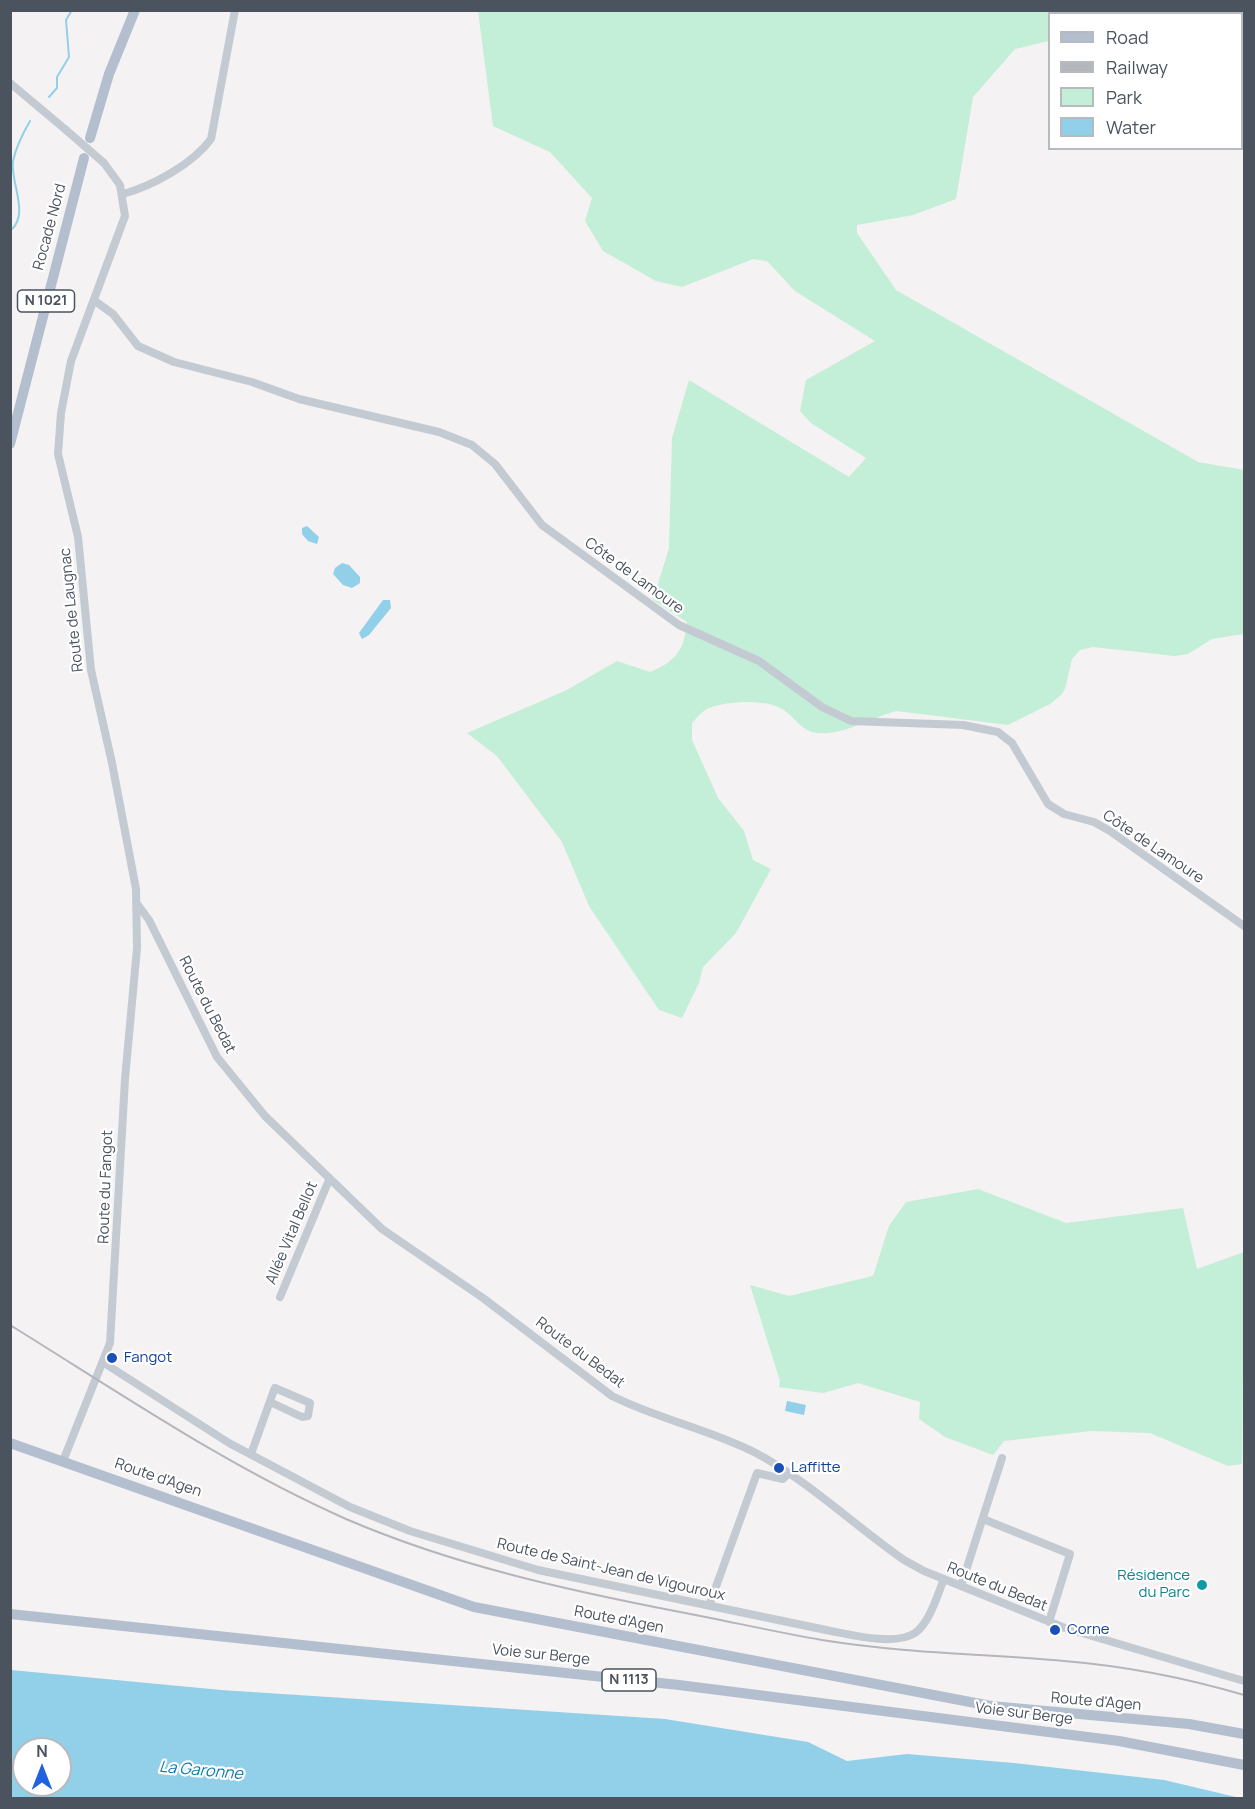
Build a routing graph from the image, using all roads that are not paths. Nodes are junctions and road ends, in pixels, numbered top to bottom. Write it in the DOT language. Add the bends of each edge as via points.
graph roads {
  1 [pos="135,10"];
  2 [pos="235,10"];
  3 [pos="10,83"];
  4 [pos="90,138"];
  5 [pos="84,158"];
  6 [pos="123,194"];
  7 [pos="95,300"];
  8 [pos="10,444"];
  9 [pos="138,905"];
  10 [pos="1245,926"];
  11 [pos="329,1180"];
  12 [pos="280,1297"];
  13 [pos="104,1363"];
  14 [pos="270,1402"];
  15 [pos="10,1443"];
  16 [pos="251,1454"];
  17 [pos="1002,1458"];
  18 [pos="63,1461"];
  19 [pos="788,1474"];
  20 [pos="983,1519"];
  21 [pos="944,1579"];
  22 [pos="961,1586"];
  23 [pos="709,1606"];
  24 [pos="10,1614"];
  25 [pos="1049,1622"];
  26 [pos="1245,1681"];
  27 [pos="1245,1734"];
  28 [pos="1245,1765"];
  1 -- 4 [label="main road"];
  2 -- 6 [label="street" via="211,139 198,153 153,184"];
  3 -- 6 [label="street, Route de Laugnac, bridge" via="104,163"];
  5 -- 8 [label="main road, Rocade Nord / N 1021"];
  6 -- 7 [label="street, Route de Laugnac" via="122,229"];
  7 -- 9 [label="street, Route de Laugnac" via="71,361 58,454 78,537 91,670 121,804"];
  7 -- 10 [label="street, Côte de Lamoure" via="113,314 138,346 174,362 299,399 440,432 472,445 495,464 542,525 680,625 759,662 822,707 851,721 963,725 1003,734 1048,804 1110,831"];
  9 -- 11 [label="street, Route du Bedat" via="217,1057 265,1116"];
  9 -- 13 [label="street, Route du Fangot" via="115,1290"];
  11 -- 12 [label="street, Allée Vital Bellot"];
  11 -- 19 [label="street, Route du Bedat" via="402,1244 483,1298 612,1396 635,1408 726,1439"];
  13 -- 16 [label="street, Route de Saint-Jean de Vigouroux" via="208,1431"];
  13 -- 18 [label="street, Route du Fangot"];
  14 -- 14 [label="street" via="278,1388 310,1403 311,1409 308,1416 302,1417"];
  14 -- 16 [label="street"];
  15 -- 18 [label="main road, Route d'Agen"];
  16 -- 23 [label="street, Route de Saint-Jean de Vigouroux" via="350,1507 410,1531 538,1570"];
  17 -- 20 [label="street"];
  18 -- 27 [label="main road, Route d'Agen" via="474,1607 991,1706 1190,1724"];
  19 -- 21 [label="street, Route du Bedat" via="904,1560"];
  19 -- 23 [label="street" via="778,1479 757,1473"];
  20 -- 22 [label="street"];
  20 -- 25 [label="street" via="1070,1554"];
  21 -- 22 [label="street, Route du Bedat"];
  21 -- 23 [label="street, Route de Saint-Jean de Vigouroux" via="919,1629 896,1638 869,1638"];
  22 -- 25 [label="street, Route du Bedat"];
  24 -- 28 [label="main road, Voie sur Berge / N 1113" via="679,1685 1119,1741"];
  25 -- 26 [label="street, Route du Bedat"];
}
